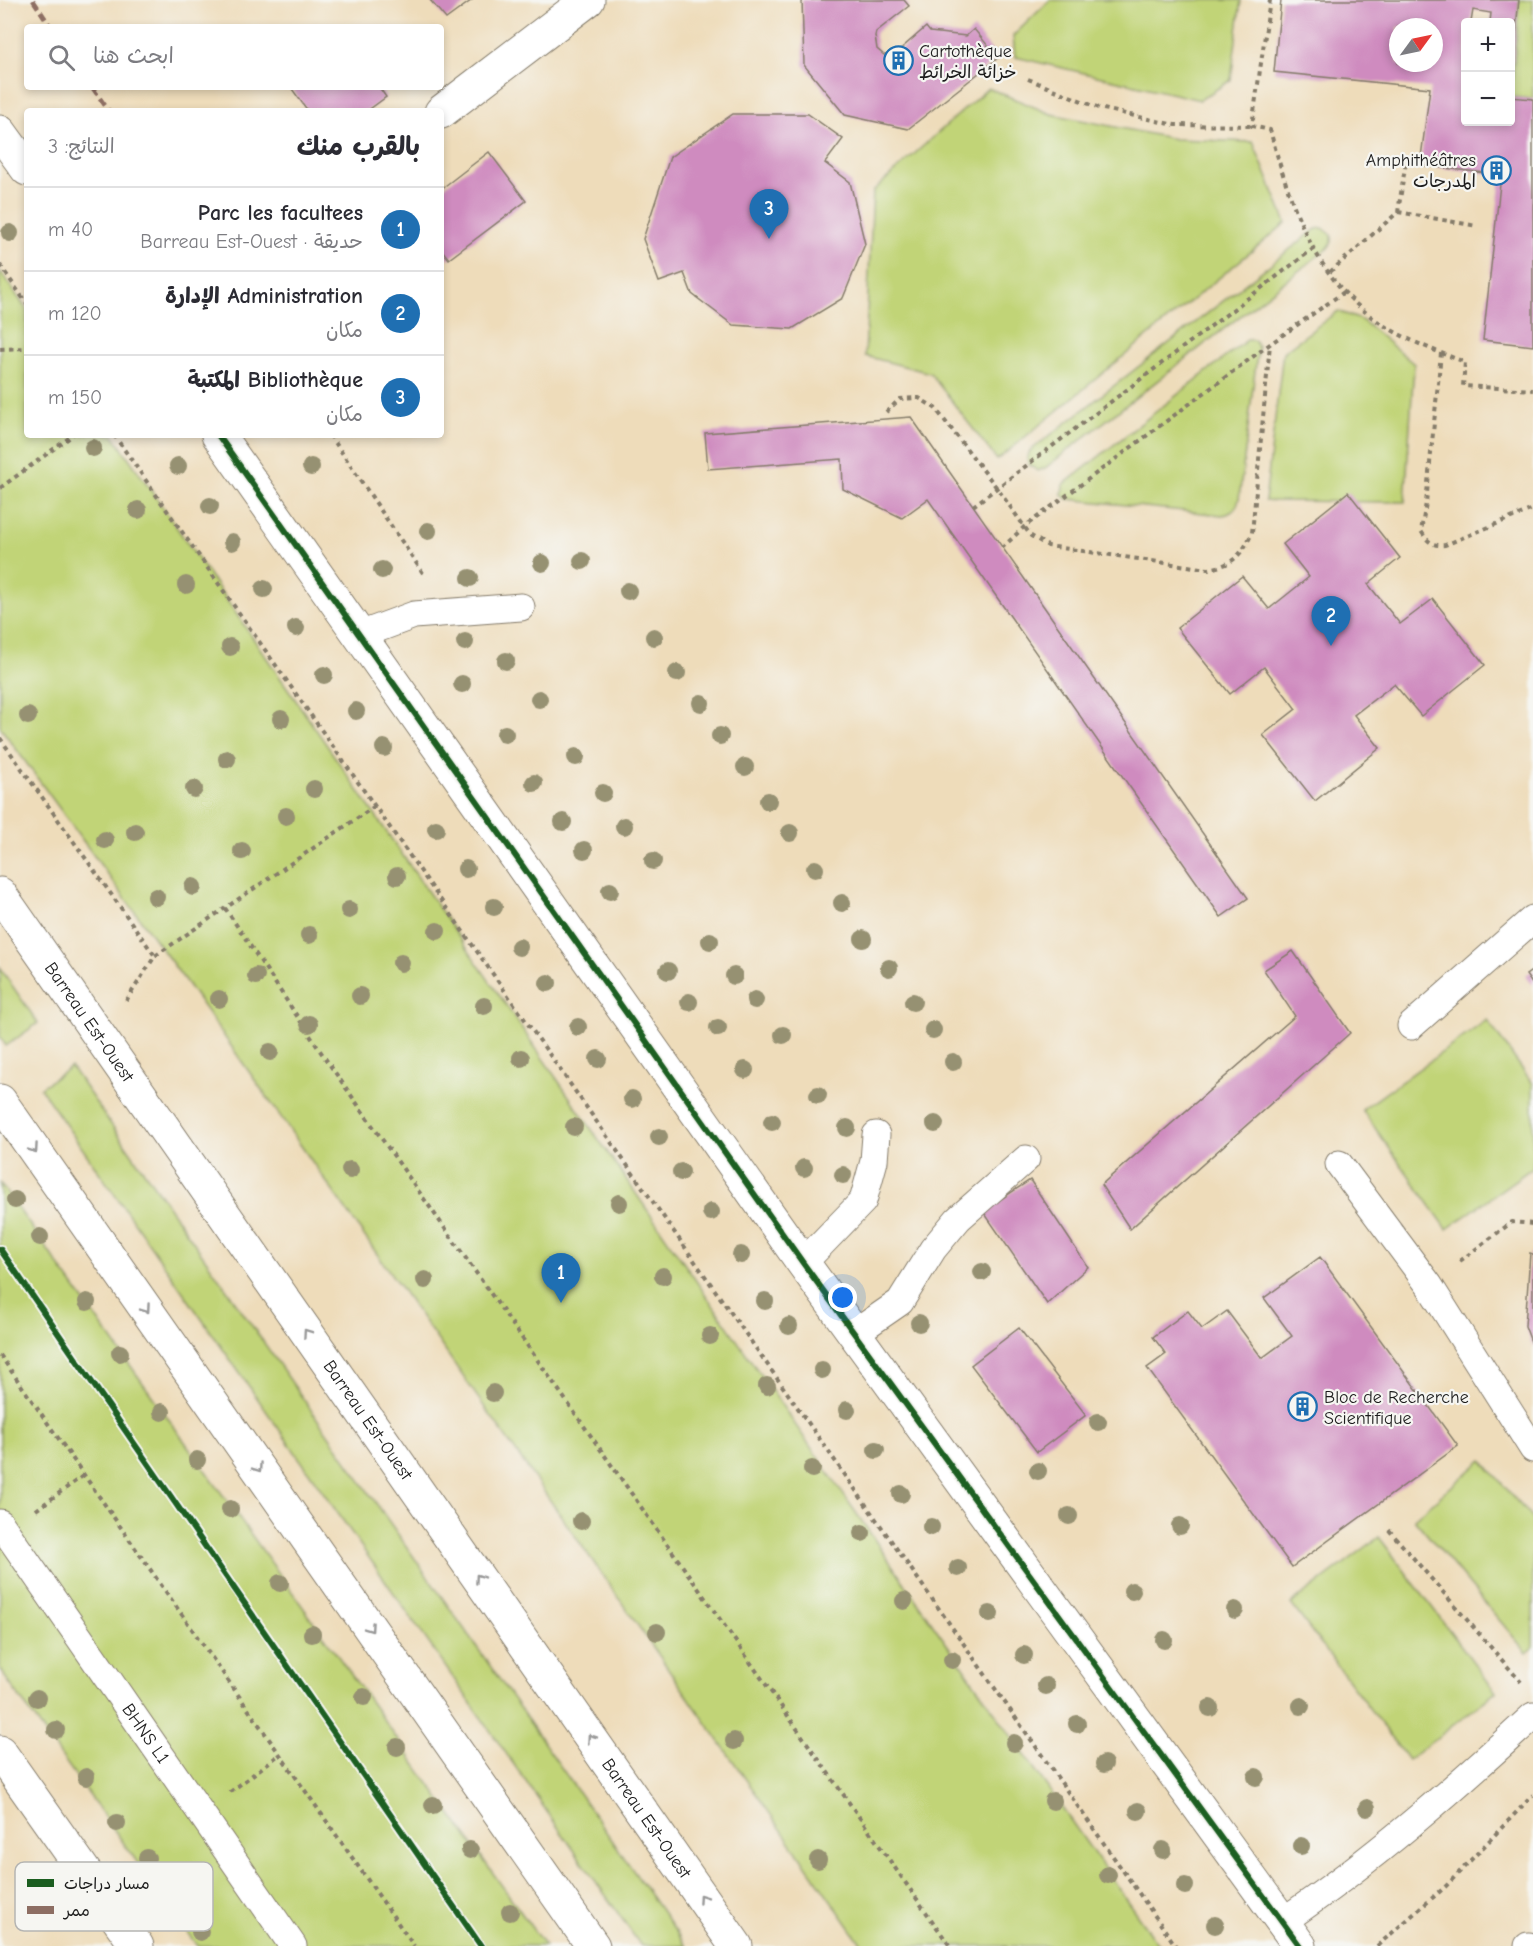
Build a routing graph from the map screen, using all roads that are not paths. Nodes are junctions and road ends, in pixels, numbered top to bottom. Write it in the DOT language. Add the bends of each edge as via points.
graph roads {
  1 [pos="588,0"];
  2 [pos="444,110"];
  3 [pos="0,132"];
  4 [pos="24,165"];
  5 [pos="220,438"];
  6 [pos="521,607"];
  7 [pos="360,634"];
  8 [pos="0,894"];
  9 [pos="1533,919"];
  10 [pos="1411,1026"];
  11 [pos="0,1101"];
  12 [pos="876,1135"];
  13 [pos="1026,1159"];
  14 [pos="1339,1164"];
  15 [pos="803,1263"];
  16 [pos="855,1333"];
  17 [pos="1533,1449"];
  18 [pos="0,1523"];
  19 [pos="0,1547"];
  20 [pos="1533,1716"];
  21 [pos="0,1752"];
  22 [pos="77,1862"];
  23 [pos="125,1931"];
  24 [pos="1291,1934"];
  25 [pos="136,1946"];
  26 [pos="278,1946"];
  27 [pos="293,1946"];
  28 [pos="593,1946"];
  29 [pos="736,1946"];
  1 -- 2 [label="street"];
  3 -- 4 [label="street"];
  5 -- 7 [label="street"];
  6 -- 7 [label="lane" via="414,615"];
  7 -- 15 [label="street"];
  29 -- 8 [label="street, Barreau Est-Ouest, one-way"];
  9 -- 10 [label="lane"];
  11 -- 28 [label="street, one-way"];
  12 -- 15 [label="lane" via="874,1161 863,1201"];
  13 -- 16 [label="lane" via="958,1219 933,1249 900,1302"];
  14 -- 17 [label="lane" via="1429,1285"];
  15 -- 16 [label="street"];
  16 -- 24 [label="street"];
  18 -- 27 [label="lane, BHNS L1"];
  19 -- 26 [label="lane, BHNS L1"];
  20 -- 24 [label="lane" via="1472,1773 1336,1883"];
  21 -- 22 [label="street"];
  23 -- 25 [label="street"];
}
